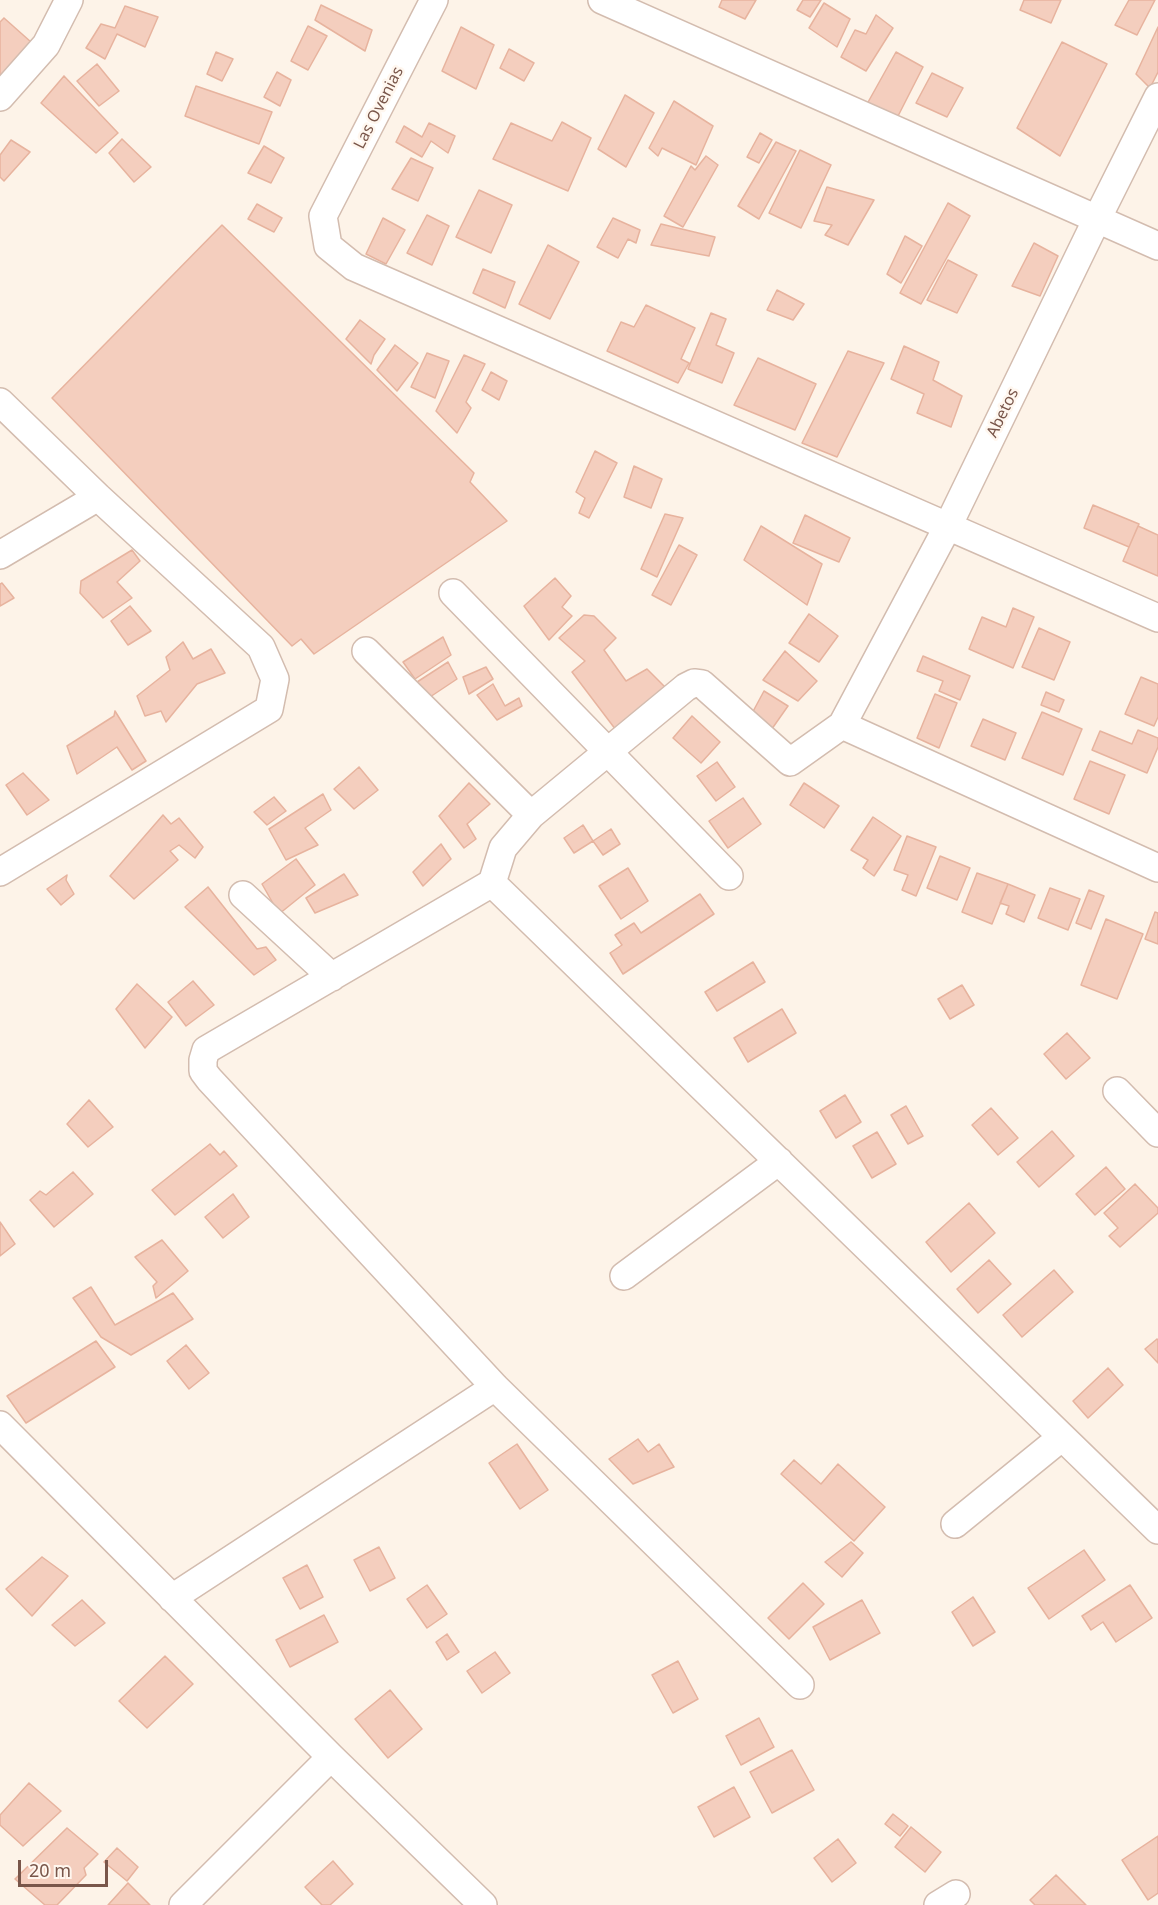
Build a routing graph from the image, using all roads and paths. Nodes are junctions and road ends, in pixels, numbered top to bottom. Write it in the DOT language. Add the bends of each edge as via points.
graph roads {
  1 [pos="69,0"];
  2 [pos="434,0"];
  3 [pos="602,0"];
  4 [pos="0,97"];
  5 [pos="1158,97"];
  6 [pos="1097,219"];
  7 [pos="1158,246"];
  8 [pos="0,402"];
  9 [pos="98,497"];
  10 [pos="948,526"];
  11 [pos="0,555"];
  12 [pos="453,593"];
  13 [pos="1158,618"];
  14 [pos="366,651"];
  15 [pos="842,725"];
  16 [pos="608,752"];
  17 [pos="531,815"];
  18 [pos="1158,868"];
  19 [pos="0,872"];
  20 [pos="729,876"];
  21 [pos="492,883"];
  22 [pos="243,895"];
  23 [pos="332,977"];
  24 [pos="1118,1091"];
  25 [pos="1158,1133"];
  26 [pos="779,1161"];
  27 [pos="624,1276"];
  28 [pos="495,1387"];
  29 [pos="0,1425"];
  30 [pos="1062,1437"];
  31 [pos="955,1524"];
  32 [pos="1158,1530"];
  33 [pos="172,1598"];
  34 [pos="800,1685"];
  35 [pos="331,1757"];
  36 [pos="183,1905"];
  37 [pos="483,1905"];
  1 -- 4 [label="street" via="46,45"];
  2 -- 10 [label="street, Las Ovenias" via="323,216 328,246 354,267"];
  3 -- 6 [label="street"];
  5 -- 6 [label="street, Abetos"];
  6 -- 7 [label="street"];
  6 -- 10 [label="street, Abetos"];
  8 -- 9 [label="street"];
  9 -- 11 [label="street"];
  9 -- 19 [label="street" via="261,647 275,679 269,709"];
  10 -- 13 [label="street"];
  10 -- 15 [label="street, Abetos"];
  12 -- 16 [label="street"];
  14 -- 17 [label="street"];
  15 -- 16 [label="street" via="787,761 702,684 694,683"];
  15 -- 18 [label="street"];
  16 -- 17 [label="street"];
  16 -- 20 [label="street"];
  17 -- 21 [label="street" via="503,848"];
  21 -- 23 [label="street"];
  21 -- 26 [label="street"];
  22 -- 23 [label="street"];
  23 -- 28 [label="street" via="206,1050 203,1071"];
  24 -- 25 [label="street"];
  26 -- 27 [label="street"];
  26 -- 30 [label="street"];
  28 -- 33 [label="street"];
  28 -- 34 [label="street"];
  29 -- 33 [label="street"];
  30 -- 31 [label="street"];
  30 -- 32 [label="street"];
  33 -- 35 [label="street"];
  35 -- 36 [label="street"];
  35 -- 37 [label="street"];
}
